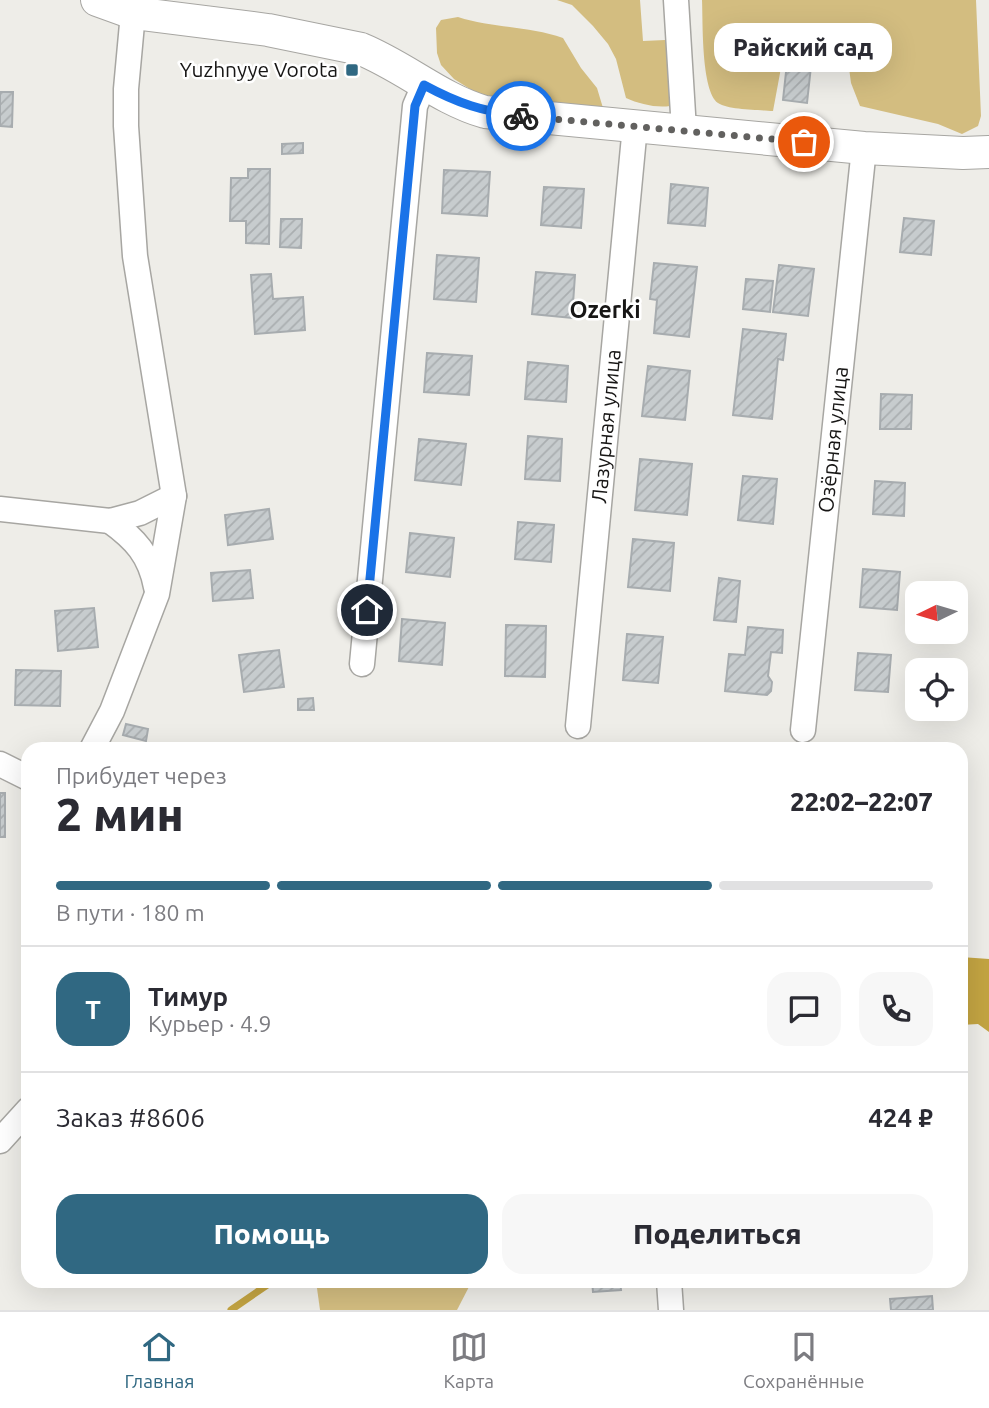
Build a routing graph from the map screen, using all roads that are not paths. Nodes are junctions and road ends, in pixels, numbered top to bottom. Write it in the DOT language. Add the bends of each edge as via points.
graph roads {
  1 [pos="97,0"];
  2 [pos="676,0"];
  3 [pos="133,13"];
  4 [pos="424,85"];
  5 [pos="635,126"];
  6 [pos="684,130"];
  7 [pos="864,148"];
  8 [pos="989,152"];
  9 [pos="174,496"];
  10 [pos="0,509"];
  11 [pos="110,522"];
  12 [pos="157,594"];
  13 [pos="362,664"];
  14 [pos="578,726"];
  15 [pos="803,730"];
  16 [pos="96,742"];
  17 [pos="0,764"];
  18 [pos="21,774"];
  19 [pos="21,1118"];
  20 [pos="0,1141"];
  21 [pos="669,1288"];
  22 [pos="671,1310"];
  1 -- 3 [label="street"];
  2 -- 6 [label="street"];
  3 -- 4 [label="street" via="347,45 374,55"];
  3 -- 9 [label="street" via="127,126 135,256"];
  4 -- 5 [label="street" via="485,112"];
  4 -- 13 [label="street" via="415,106"];
  5 -- 6 [label="street"];
  5 -- 14 [label="street, Лазурная улица"];
  6 -- 7 [label="street"];
  7 -- 8 [label="street"];
  7 -- 15 [label="street, Озёрная улица"];
  9 -- 11 [label="street"];
  9 -- 12 [label="street"];
  10 -- 11 [label="street"];
  11 -- 12 [label="street" via="127,534 152,567"];
  12 -- 16 [label="street"];
  17 -- 18 [label="street"];
  19 -- 20 [label="street"];
  21 -- 22 [label="street"];
}
